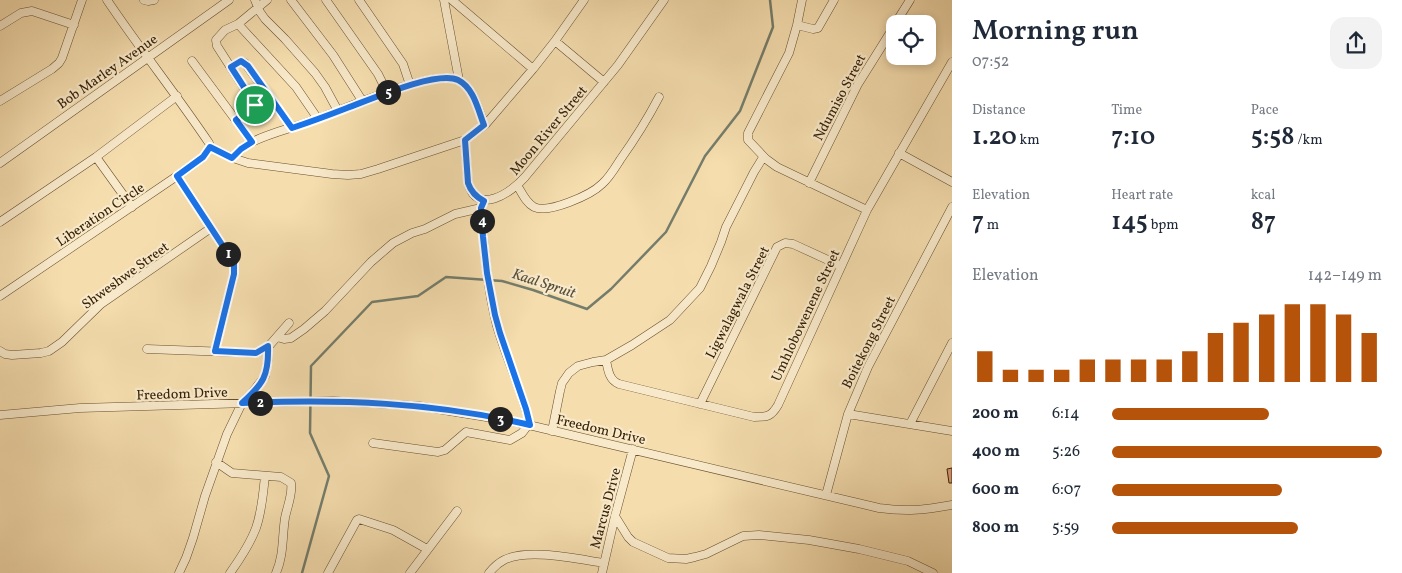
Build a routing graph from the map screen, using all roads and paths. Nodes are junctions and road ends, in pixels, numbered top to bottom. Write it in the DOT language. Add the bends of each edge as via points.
graph roads {
  1 [pos="82,0"];
  2 [pos="144,0"];
  3 [pos="154,0"];
  4 [pos="229,0"];
  5 [pos="255,0"];
  6 [pos="267,0"];
  7 [pos="290,0"];
  8 [pos="326,0"];
  9 [pos="359,0"];
  10 [pos="444,0"];
  11 [pos="452,0"];
  12 [pos="584,0"];
  13 [pos="664,0"];
  14 [pos="802,0"];
  15 [pos="834,0"];
  16 [pos="910,0"];
  17 [pos="108,1"];
  18 [pos="258,8"];
  19 [pos="901,15"];
  20 [pos="238,24"];
  21 [pos="74,25"];
  22 [pos="797,25"];
  23 [pos="0,26"];
  24 [pos="886,39"];
  25 [pos="555,41"];
  26 [pos="147,58"];
  27 [pos="192,61"];
  28 [pos="952,62"];
  29 [pos="231,67"];
  30 [pos="533,69"];
  31 [pos="459,80"];
  32 [pos="604,82"];
  33 [pos="410,85"];
  34 [pos="387,92"];
  35 [pos="176,96"];
  36 [pos="660,97"];
  37 [pos="0,101"];
  38 [pos="363,102"];
  39 [pos="338,111"];
  40 [pos="318,119"];
  41 [pos="236,120"];
  42 [pos="484,125"];
  43 [pos="292,128"];
  44 [pos="465,140"];
  45 [pos="252,142"];
  46 [pos="210,147"];
  47 [pos="899,153"];
  48 [pos="96,157"];
  49 [pos="232,158"];
  50 [pos="766,159"];
  51 [pos="0,163"];
  52 [pos="177,176"];
  53 [pos="952,182"];
  54 [pos="809,183"];
  55 [pos="517,185"];
  56 [pos="483,204"];
  57 [pos="132,207"];
  58 [pos="952,207"];
  59 [pos="867,210"];
  60 [pos="0,222"];
  61 [pos="211,228"];
  62 [pos="841,266"];
  63 [pos="0,296"];
  64 [pos="289,323"];
  65 [pos="277,337"];
  66 [pos="952,343"];
  67 [pos="268,346"];
  68 [pos="146,349"];
  69 [pos="215,351"];
  70 [pos="0,352"];
  71 [pos="606,360"];
  72 [pos="242,403"];
  73 [pos="700,404"];
  74 [pos="848,414"];
  75 [pos="0,415"];
  76 [pos="910,424"];
  77 [pos="529,425"];
  78 [pos="552,431"];
  79 [pos="952,431"];
  80 [pos="373,443"];
  81 [pos="633,449"];
  82 [pos="216,462"];
  83 [pos="264,476"];
  84 [pos="826,495"];
  85 [pos="952,505"];
  86 [pos="457,511"];
  87 [pos="615,516"];
  88 [pos="427,550"];
  89 [pos="604,563"];
  90 [pos="178,573"];
  91 [pos="230,573"];
  92 [pos="276,573"];
  93 [pos="328,573"];
  94 [pos="410,573"];
  95 [pos="489,573"];
  96 [pos="602,573"];
  97 [pos="933,573"];
  1 -- 21 [label="street"];
  2 -- 3 [label="street"];
  4 -- 26 [label="street, Bob Marley Avenue"];
  5 -- 18 [label="street"];
  6 -- 18 [label="street"];
  7 -- 38 [label="street" via="333,55"];
  8 -- 34 [label="street" via="375,69"];
  9 -- 33 [label="street" via="400,59"];
  10 -- 31 [label="street"];
  11 -- 30 [label="street"];
  12 -- 25 [label="street"];
  13 -- 32 [label="street"];
  14 -- 22 [label="street"];
  15 -- 22 [label="street" via="817,29"];
  16 -- 19 [label="street, Ndumiso Street"];
  17 -- 26 [label="street"];
  18 -- 20 [label="street"];
  18 -- 39 [label="street" via="315,73"];
  20 -- 29 [label="street" via="225,30 216,40"];
  20 -- 40 [label="street" via="300,92"];
  21 -- 23 [label="street" via="32,11 21,13"];
  21 -- 37 [label="street" via="58,65"];
  22 -- 50 [label="street" via="789,53 747,138"];
  24 -- 54 [label="street, Ndumiso Street" via="858,84"];
  25 -- 30 [label="street"];
  25 -- 32 [label="street, Moon River Street"];
  26 -- 35 [label="street"];
  26 -- 51 [label="street, Bob Marley Avenue"];
  27 -- 41 [label="street"];
  28 -- 47 [label="street, Umhlobowenene Street"];
  29 -- 41 [label="street" via="255,105"];
  29 -- 43 [label="street" via="241,61 245,63"];
  30 -- 42 [label="street"];
  31 -- 33 [label="street" via="439,78"];
  31 -- 42 [label="street" via="469,89"];
  32 -- 55 [label="street, Moon River Street"];
  33 -- 34 [label="street"];
  34 -- 38 [label="street"];
  35 -- 46 [label="street"];
  35 -- 48 [label="street"];
  36 -- 55 [label="street" via="634,142 598,188 565,204 539,208 528,202"];
  38 -- 39 [label="street"];
  39 -- 40 [label="street"];
  40 -- 43 [label="street"];
  41 -- 45 [label="street"];
  42 -- 44 [label="street"];
  43 -- 45 [label="street"];
  44 -- 49 [label="street" via="361,174 274,167"];
  44 -- 56 [label="street" via="470,188"];
  45 -- 49 [label="street"];
  46 -- 49 [label="street"];
  46 -- 52 [label="street, Liberation Circle" via="203,157"];
  47 -- 53 [label="street"];
  47 -- 59 [label="street, Umhlobowenene Street"];
  48 -- 57 [label="street"];
  48 -- 60 [label="street"];
  50 -- 54 [label="street"];
  50 -- 71 [label="street" via="758,164 745,188 700,288 665,323"];
  52 -- 57 [label="street, Liberation Circle"];
  52 -- 61 [label="street"];
  54 -- 59 [label="street"];
  55 -- 56 [label="street, Moon River Street"];
  56 -- 65 [label="street, Moon River Street" via="393,243 304,329 290,338"];
  56 -- 77 [label="street" via="487,273 495,315"];
  57 -- 63 [label="street, Liberation Circle"];
  58 -- 74 [label="street, Boitekong Street" via="868,367"];
  59 -- 62 [label="street, Umhlobowenene Street"];
  61 -- 69 [label="street" via="235,267"];
  61 -- 70 [label="street, Shweshwe Street" via="101,304 49,351 12,355"];
  62 -- 73 [label="street, Umhlobowenene Street" via="778,405 770,415 754,417"];
  62 -- 73 [label="street, Ligwalagwala Street" via="793,244 777,247"];
  64 -- 65 [label="street"];
  65 -- 67 [label="street"];
  66 -- 76 [label="street"];
  67 -- 69 [label="street" via="256,353"];
  67 -- 72 [label="street" via="265,376"];
  68 -- 69 [label="street"];
  71 -- 73 [label="street, Umhlobowenene Street" via="610,376 616,383"];
  71 -- 78 [label="street" via="578,366 569,373 562,383"];
  72 -- 75 [label="street, Freedom Drive"];
  72 -- 77 [label="street, Freedom Drive" via="333,401 419,406"];
  72 -- 82 [label="street"];
  74 -- 76 [label="street"];
  74 -- 84 [label="street, Boitekong Street"];
  76 -- 79 [label="street"];
  77 -- 78 [label="street, Freedom Drive"];
  77 -- 80 [label="street" via="510,440 466,432 438,452"];
  78 -- 81 [label="street, Freedom Drive"];
  81 -- 84 [label="street, Freedom Drive"];
  81 -- 87 [label="street, Marcus Drive"];
  82 -- 83 [label="street" via="232,473"];
  82 -- 90 [label="street" via="193,538"];
  83 -- 91 [label="street" via="256,528"];
  83 -- 92 [label="street" via="281,477 291,483 282,556"];
  84 -- 85 [label="street, Freedom Drive" via="892,510 923,510"];
  86 -- 88 [label="street"];
  87 -- 89 [label="street, Marcus Drive"];
  87 -- 97 [label="street" via="633,542 668,558 695,557 743,536 759,535 859,549 908,561"];
  88 -- 93 [label="street" via="393,530 360,519"];
  88 -- 94 [label="street"];
  89 -- 95 [label="street" via="525,555 503,560"];
  89 -- 96 [label="street, Marcus Drive"];
}
